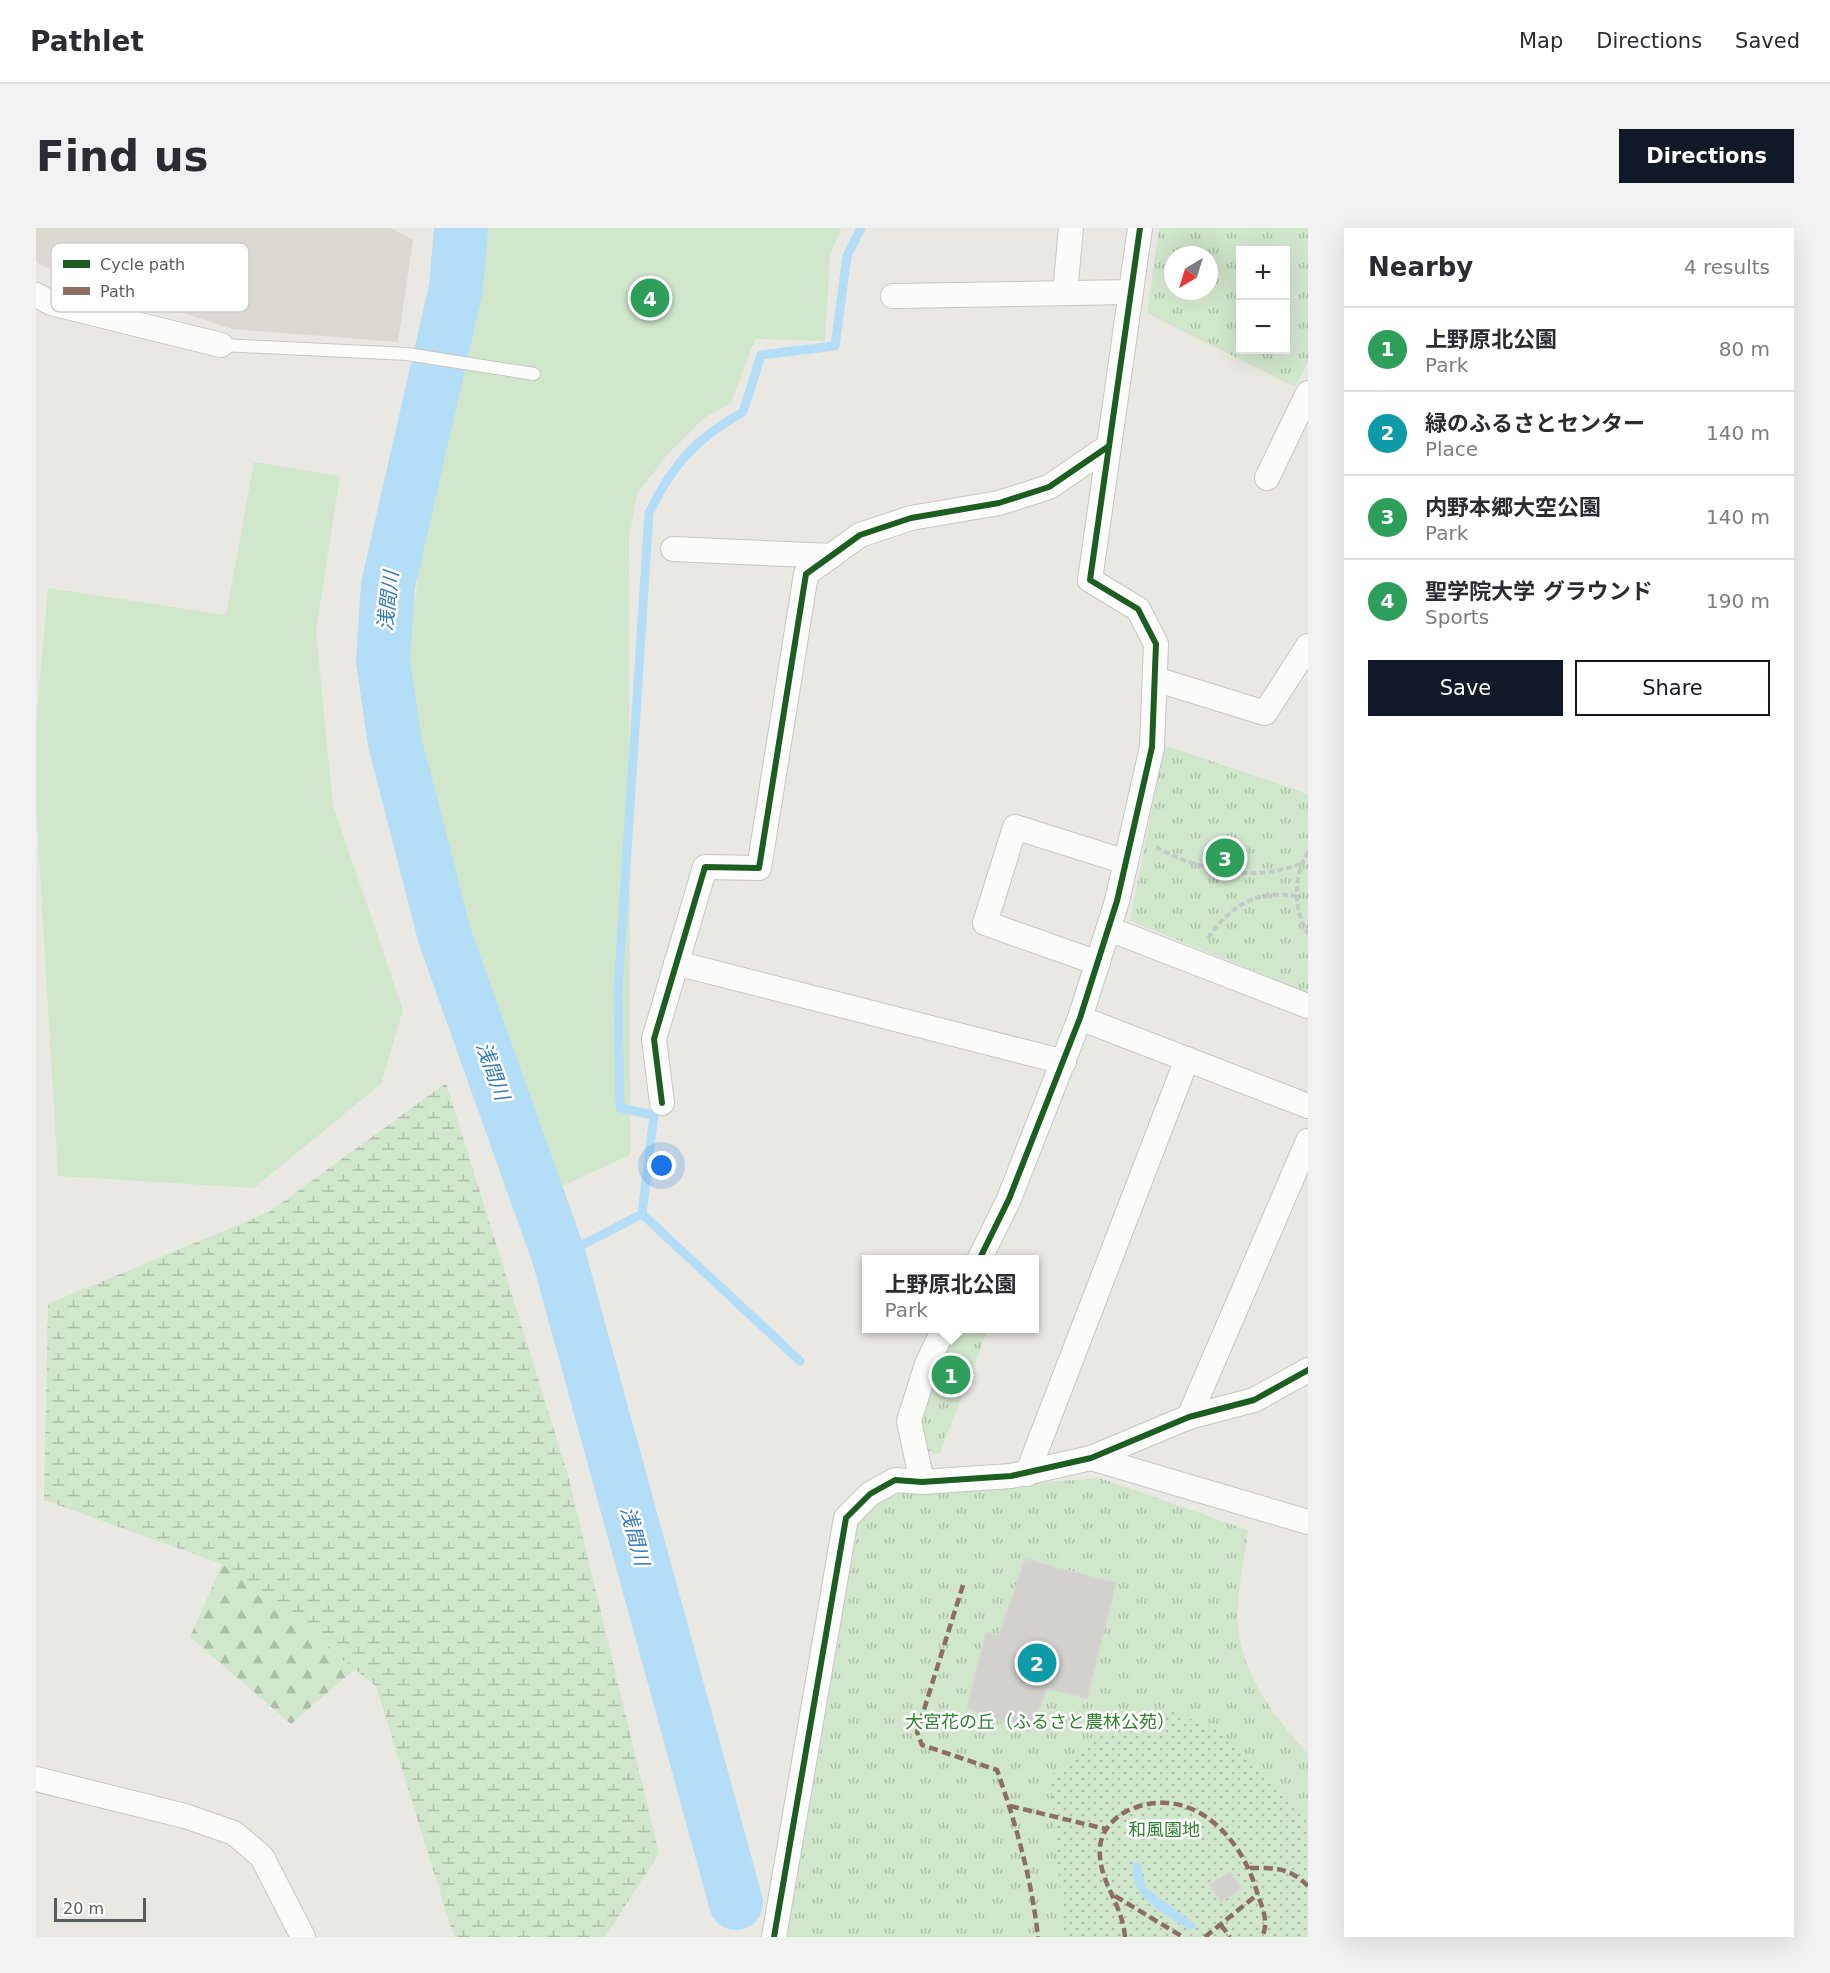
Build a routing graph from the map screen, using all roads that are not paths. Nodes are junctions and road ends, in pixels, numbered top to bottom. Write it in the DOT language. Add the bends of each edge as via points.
graph roads {
  1 [pos="1071,228"];
  2 [pos="1140,228"];
  3 [pos="1131,292"];
  4 [pos="1065,293"];
  5 [pos="36,296"];
  6 [pos="893,296"];
  7 [pos="51,303"];
  8 [pos="87,312"];
  9 [pos="221,345"];
  10 [pos="534,374"];
  11 [pos="1308,393"];
  12 [pos="1109,446"];
  13 [pos="1267,478"];
  14 [pos="673,549"];
  15 [pos="831,556"];
  16 [pos="1308,645"];
  17 [pos="1155,679"];
  18 [pos="1126,862"];
  19 [pos="1109,928"];
  20 [pos="676,963"];
  21 [pos="1098,963"];
  22 [pos="1308,1006"];
  23 [pos="1080,1018"];
  24 [pos="1187,1059"];
  25 [pos="1064,1062"];
  26 [pos="662,1103"];
  27 [pos="1308,1106"];
  28 [pos="1308,1141"];
  29 [pos="981,1255"];
  30 [pos="942,1333"];
  31 [pos="1308,1370"];
  32 [pos="1189,1417"];
  33 [pos="1091,1458"];
  34 [pos="1027,1474"];
  35 [pos="922,1482"];
  36 [pos="1308,1522"];
  37 [pos="36,1779"];
  38 [pos="303,1937"];
  39 [pos="774,1937"];
  1 -- 4 [label="street"];
  2 -- 3 [label="street"];
  3 -- 4 [label="street"];
  3 -- 12 [label="street"];
  4 -- 6 [label="street"];
  5 -- 7 [label="street"];
  8 -- 9 [label="street"];
  9 -- 10 [label="lane" via="407,354"];
  11 -- 13 [label="street"];
  12 -- 15 [label="street" via="1049,487 999,503 911,518 860,535"];
  12 -- 17 [label="street" via="1090,580 1138,609 1156,644"];
  14 -- 15 [label="street"];
  15 -- 20 [label="street" via="806,574 759,868 705,867"];
  16 -- 17 [label="street" via="1265,713"];
  17 -- 18 [label="street" via="1152,747"];
  18 -- 19 [label="street"];
  18 -- 21 [label="street" via="1015,827 985,924"];
  19 -- 21 [label="street"];
  19 -- 22 [label="street"];
  20 -- 25 [label="street"];
  20 -- 26 [label="street" via="654,1039"];
  21 -- 23 [label="street"];
  23 -- 24 [label="street"];
  23 -- 25 [label="street"];
  24 -- 27 [label="street"];
  24 -- 34 [label="street"];
  25 -- 29 [label="street" via="1009,1199"];
  28 -- 32 [label="street"];
  30 -- 35 [label="street" via="927,1364 909,1421"];
  31 -- 32 [label="street" via="1254,1400"];
  32 -- 33 [label="street"];
  33 -- 34 [label="street"];
  33 -- 36 [label="street"];
  34 -- 35 [label="street"];
  35 -- 39 [label="street" via="895,1480 870,1494 846,1518"];
  37 -- 38 [label="street" via="185,1816 234,1833 262,1857"];
}
